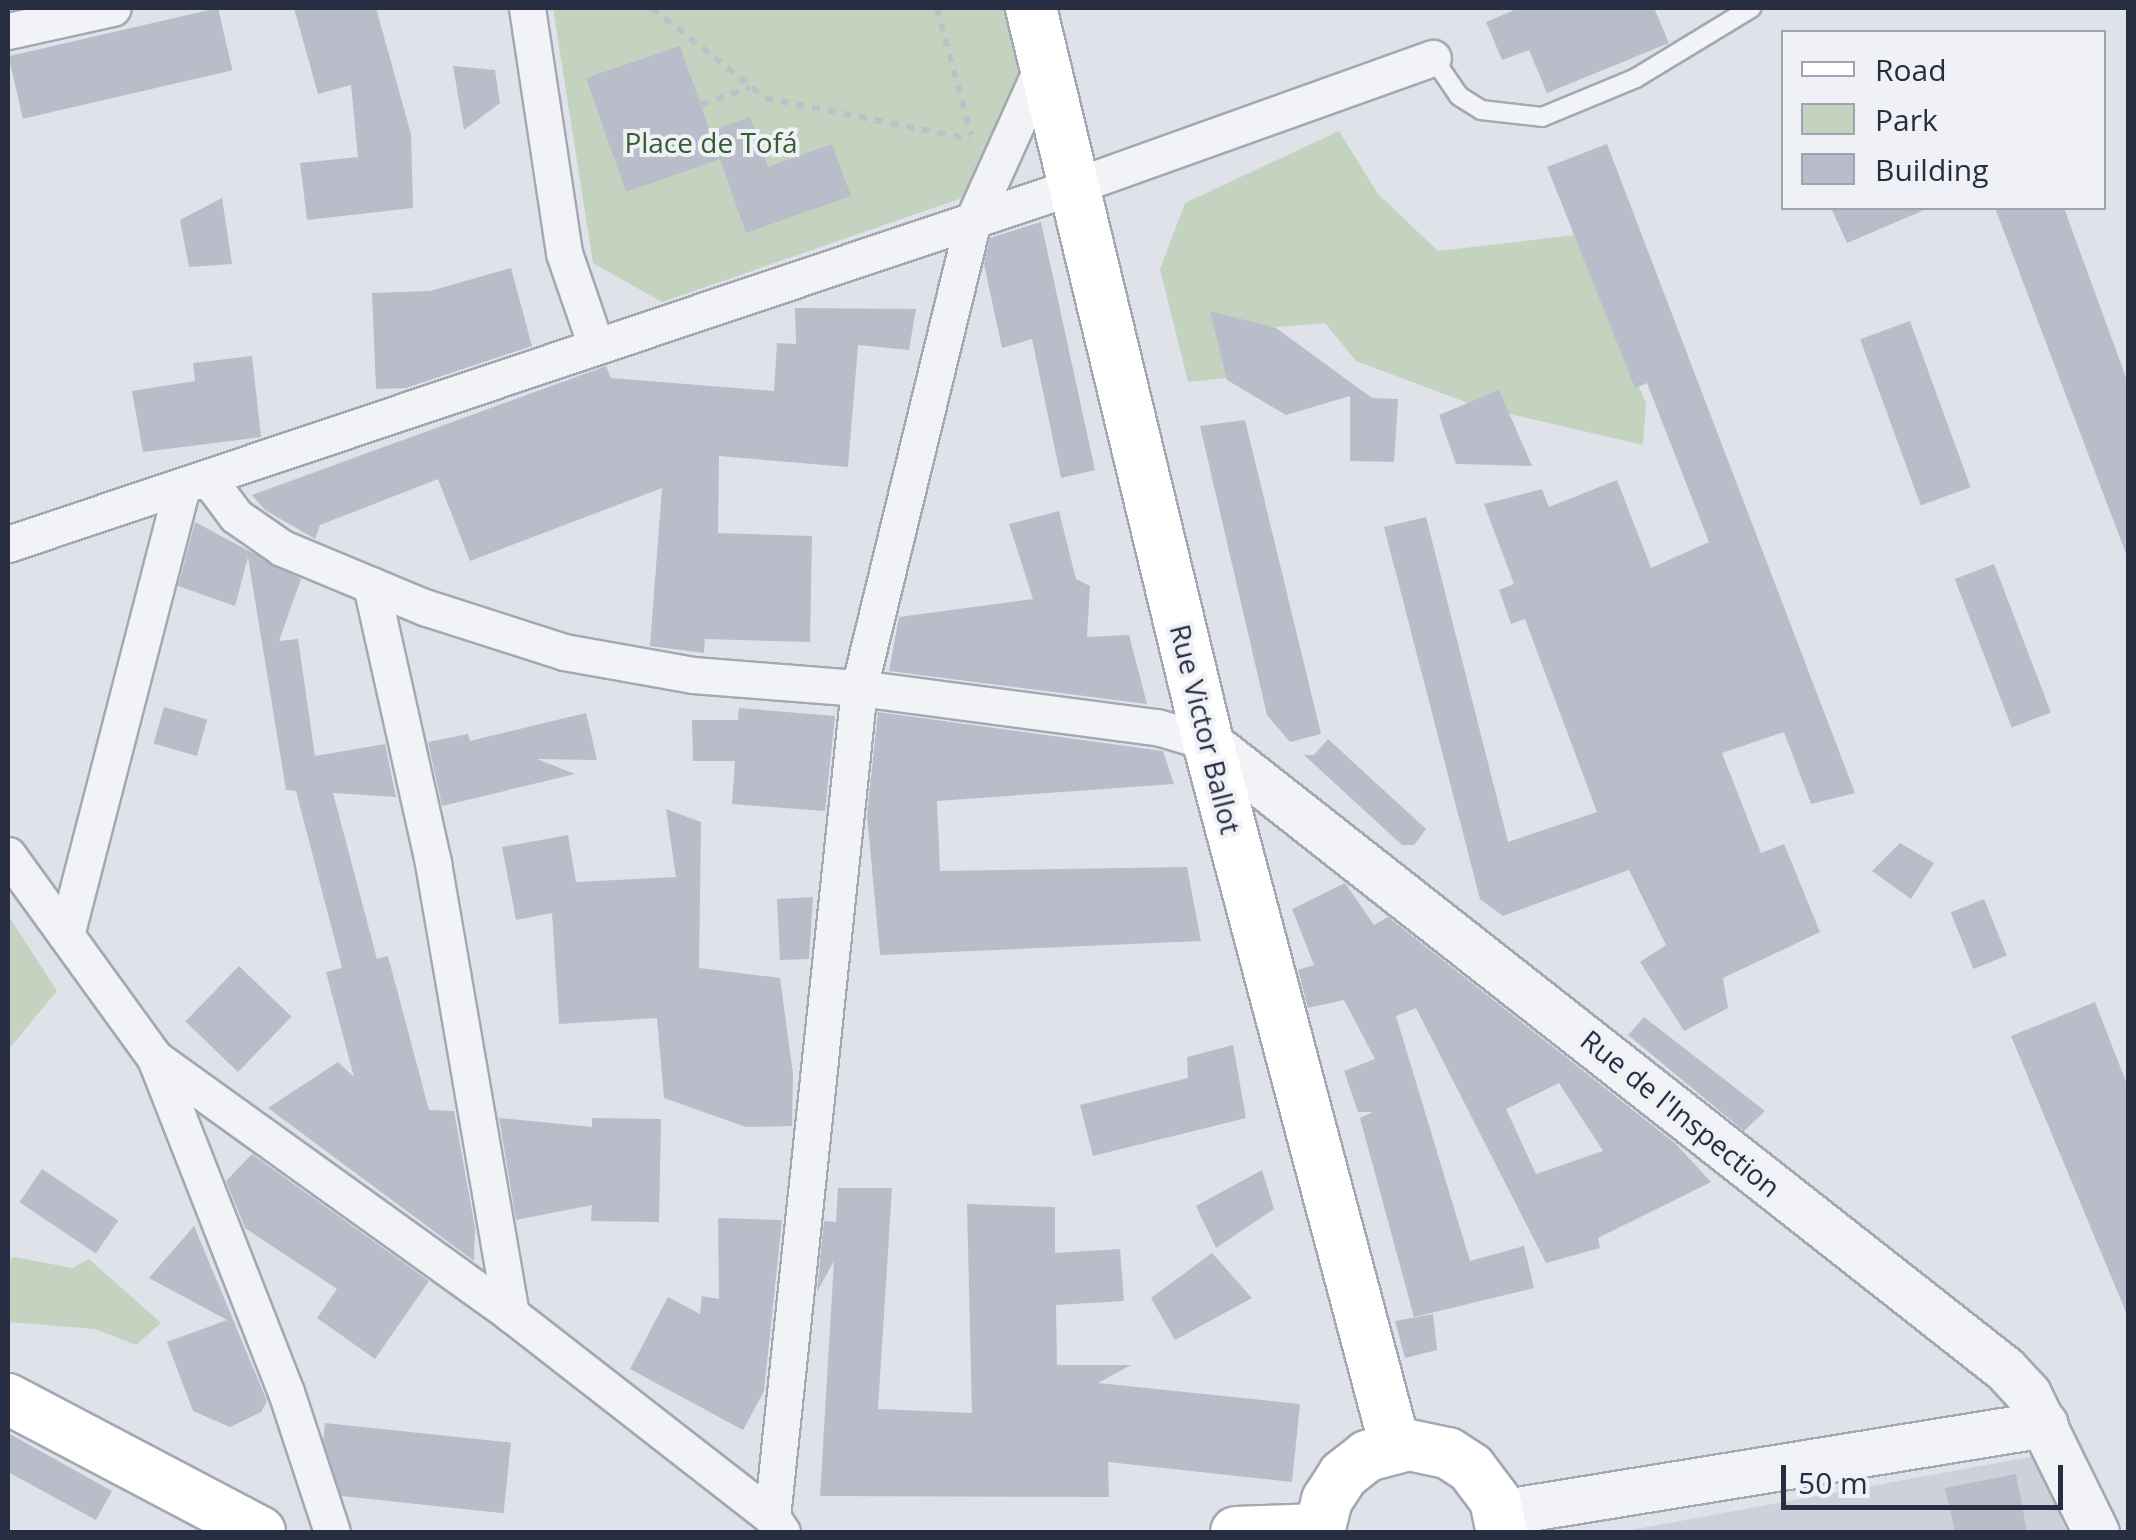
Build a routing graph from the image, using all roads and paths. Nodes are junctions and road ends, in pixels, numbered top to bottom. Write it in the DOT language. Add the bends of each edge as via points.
graph roads {
  1 [pos="112,8"];
  2 [pos="526,8"];
  3 [pos="652,8"];
  4 [pos="938,8"];
  5 [pos="1030,8"];
  6 [pos="1751,8"];
  7 [pos="8,31"];
  8 [pos="1433,58"];
  9 [pos="1044,63"];
  10 [pos="752,87"];
  11 [pos="701,106"];
  12 [pos="990,143"];
  13 [pos="1075,186"];
  14 [pos="973,220"];
  15 [pos="596,346"];
  16 [pos="196,484"];
  17 [pos="8,544"];
  18 [pos="371,585"];
  19 [pos="859,688"];
  20 [pos="1208,742"];
  21 [pos="8,855"];
  22 [pos="66,935"];
  23 [pos="156,1058"];
  24 [pos="512,1314"];
  25 [pos="8,1399"];
  26 [pos="2044,1424"];
  27 [pos="1396,1446"];
  28 [pos="1501,1523"];
  29 [pos="777,1525"];
  30 [pos="1319,1531"];
  31 [pos="260,1532"];
  32 [pos="332,1532"];
  33 [pos="1236,1532"];
  34 [pos="2096,1532"];
  1 -- 7 [label="street"];
  2 -- 15 [label="street" via="564,254"];
  3 -- 10 [label="path"];
  4 -- 12 [label="path"];
  5 -- 9 [label="main road, Rue Victor Ballot"];
  6 -- 8 [label="lane" via="1636,78 1542,117 1480,110 1459,96"];
  8 -- 13 [label="street"];
  9 -- 12 [label="street"];
  9 -- 13 [label="main road, Rue Victor Ballot"];
  10 -- 11 [label="path"];
  10 -- 12 [label="path" via="765,98"];
  12 -- 14 [label="street"];
  13 -- 14 [label="street"];
  13 -- 20 [label="main road, Rue Victor Ballot"];
  14 -- 15 [label="street"];
  14 -- 19 [label="street"];
  15 -- 16 [label="street"];
  16 -- 17 [label="street"];
  16 -- 18 [label="street" via="282,548"];
  16 -- 22 [label="street"];
  18 -- 19 [label="street" via="564,652 693,675"];
  18 -- 24 [label="street" via="444,919"];
  19 -- 20 [label="street" via="1157,726"];
  19 -- 29 [label="street"];
  20 -- 26 [label="street, Rue de l'Inspection" via="2005,1369"];
  20 -- 27 [label="main road, Rue Victor Ballot"];
  21 -- 22 [label="street"];
  22 -- 23 [label="street"];
  23 -- 24 [label="street"];
  23 -- 32 [label="street" via="286,1392"];
  24 -- 29 [label="street"];
  25 -- 31 [label="main road"];
  26 -- 28 [label="street"];
  26 -- 34 [label="street, Rue de l'Inspection"];
  27 -- 28 [label="main road" via="1435,1449 1460,1460 1480,1478"];
  27 -- 30 [label="main road" via="1367,1456 1343,1475 1326,1500"];
  30 -- 33 [label="main road"];
}
